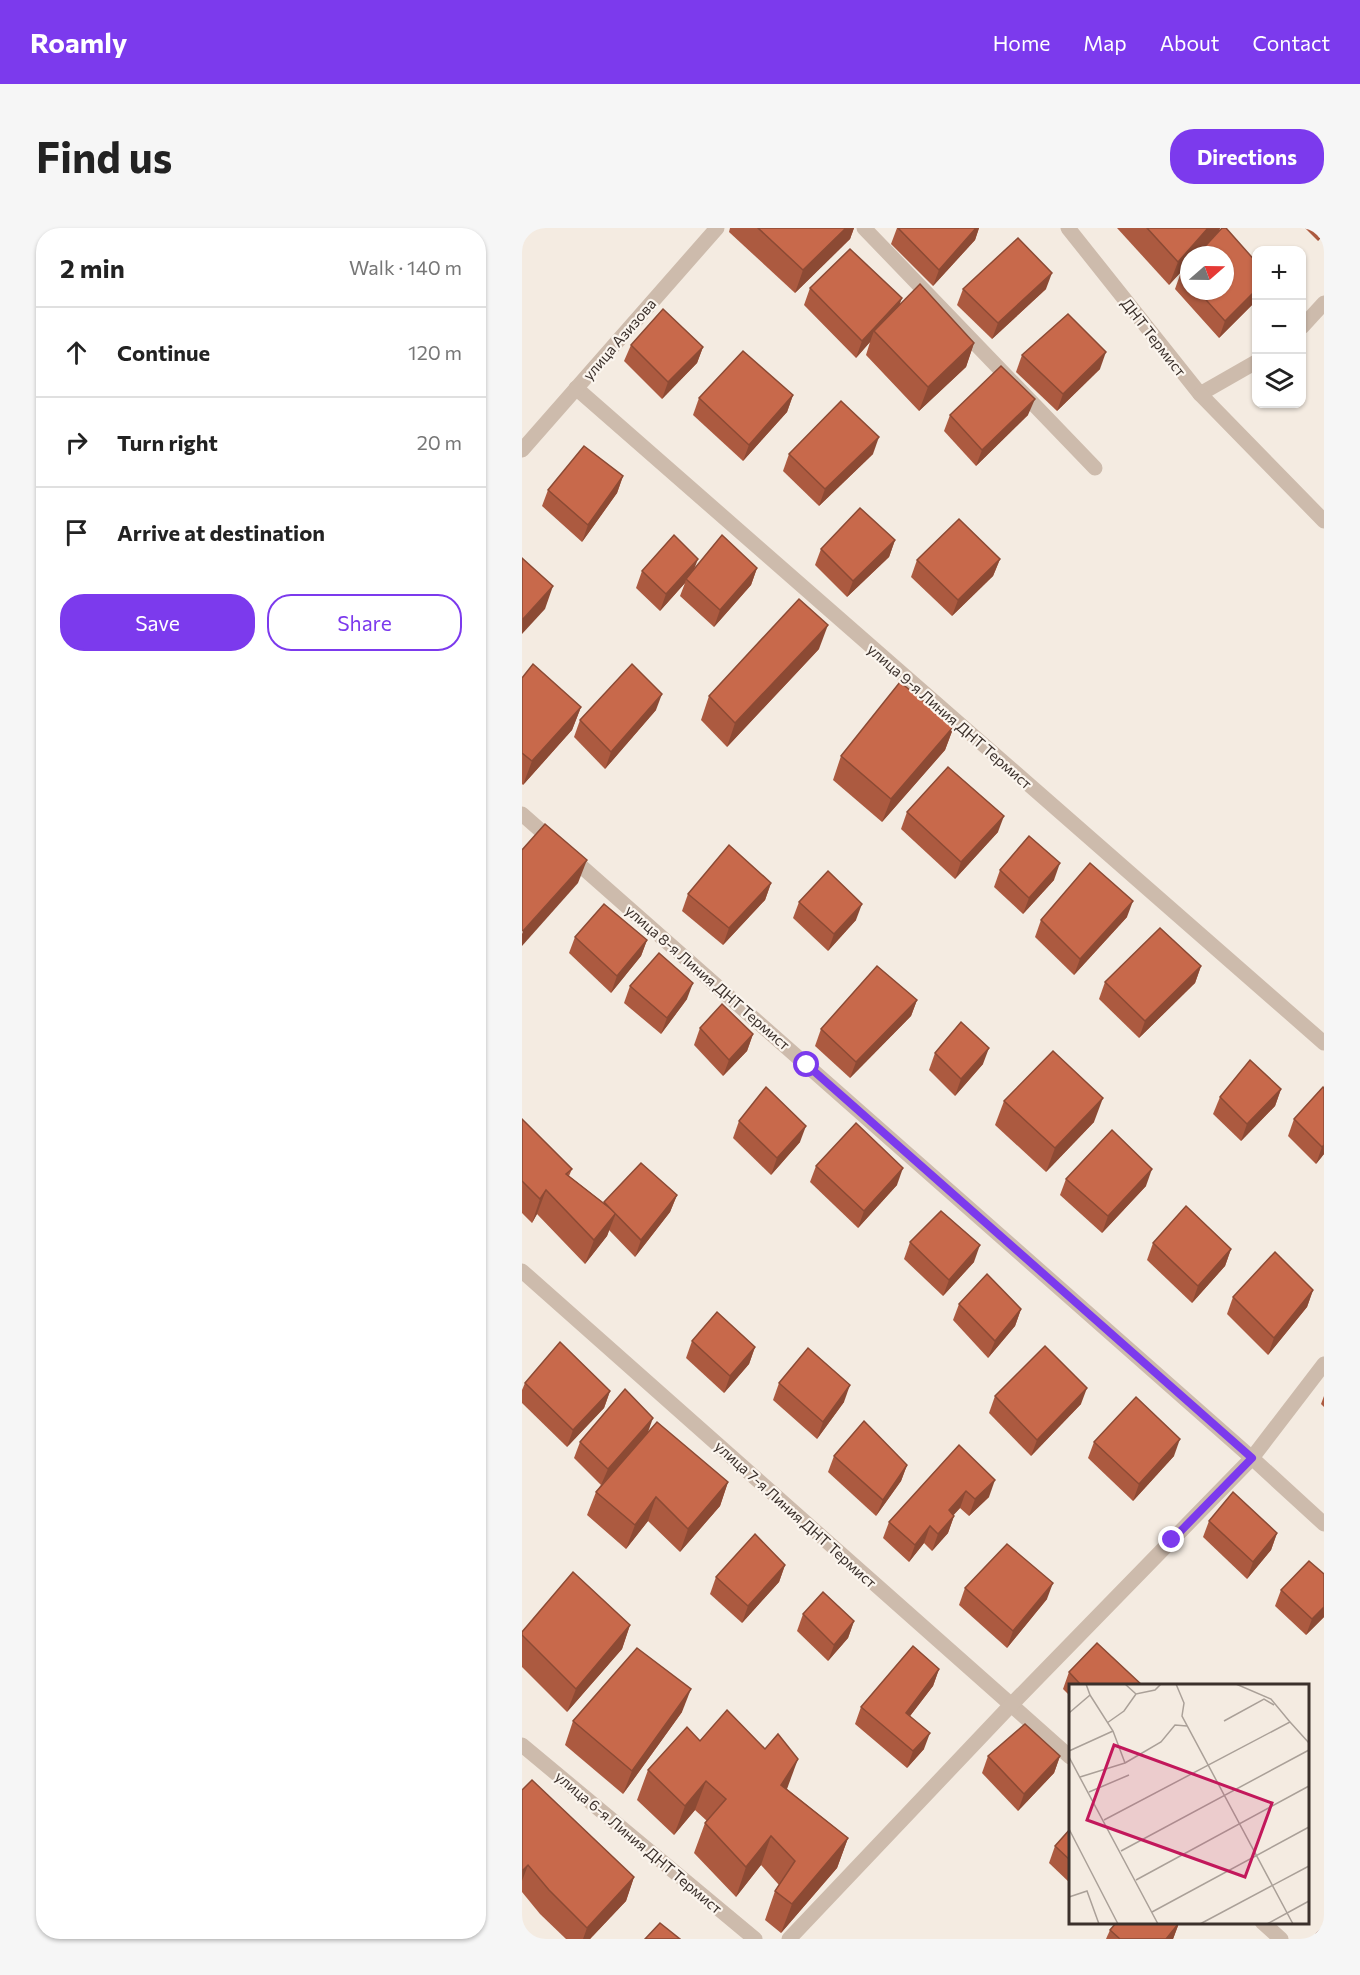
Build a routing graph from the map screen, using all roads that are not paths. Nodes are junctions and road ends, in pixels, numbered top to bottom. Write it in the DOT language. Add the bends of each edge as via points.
graph roads {
  1 [pos="717,228"];
  2 [pos="864,228"];
  3 [pos="1068,228"];
  4 [pos="1324,303"];
  5 [pos="1306,323"];
  6 [pos="1252,365"];
  7 [pos="576,388"];
  8 [pos="1200,394"];
  9 [pos="522,450"];
  10 [pos="1095,468"];
  11 [pos="1324,521"];
  12 [pos="522,813"];
  13 [pos="1324,1043"];
  14 [pos="522,1271"];
  15 [pos="1324,1364"];
  16 [pos="1252,1458"];
  17 [pos="1324,1524"];
  18 [pos="1011,1705"];
  19 [pos="522,1745"];
  20 [pos="1069,1755"];
  21 [pos="1263,1924"];
  22 [pos="755,1939"];
  23 [pos="789,1939"];
  24 [pos="1281,1939"];
  1 -- 7 [label="street, улица Азизова"];
  2 -- 10 [label="street"];
  3 -- 8 [label="street, ДНТ Термист"];
  4 -- 5 [label="street"];
  6 -- 8 [label="street"];
  7 -- 9 [label="street, улица Азизова"];
  7 -- 13 [label="street, улица 9-я Линия ДНТ Термист"];
  8 -- 11 [label="street, ДНТ Термист"];
  12 -- 16 [label="street, улица 8-я Линия ДНТ Термист"];
  14 -- 18 [label="street, улица 7-я Линия ДНТ Термист"];
  15 -- 16 [label="street"];
  16 -- 17 [label="street, улица 8-я Линия ДНТ Термист"];
  16 -- 18 [label="street"];
  18 -- 20 [label="street, улица 7-я Линия ДНТ Термист"];
  18 -- 23 [label="street"];
  19 -- 22 [label="street, улица 6-я Линия ДНТ Термист"];
  21 -- 24 [label="street"];
}
